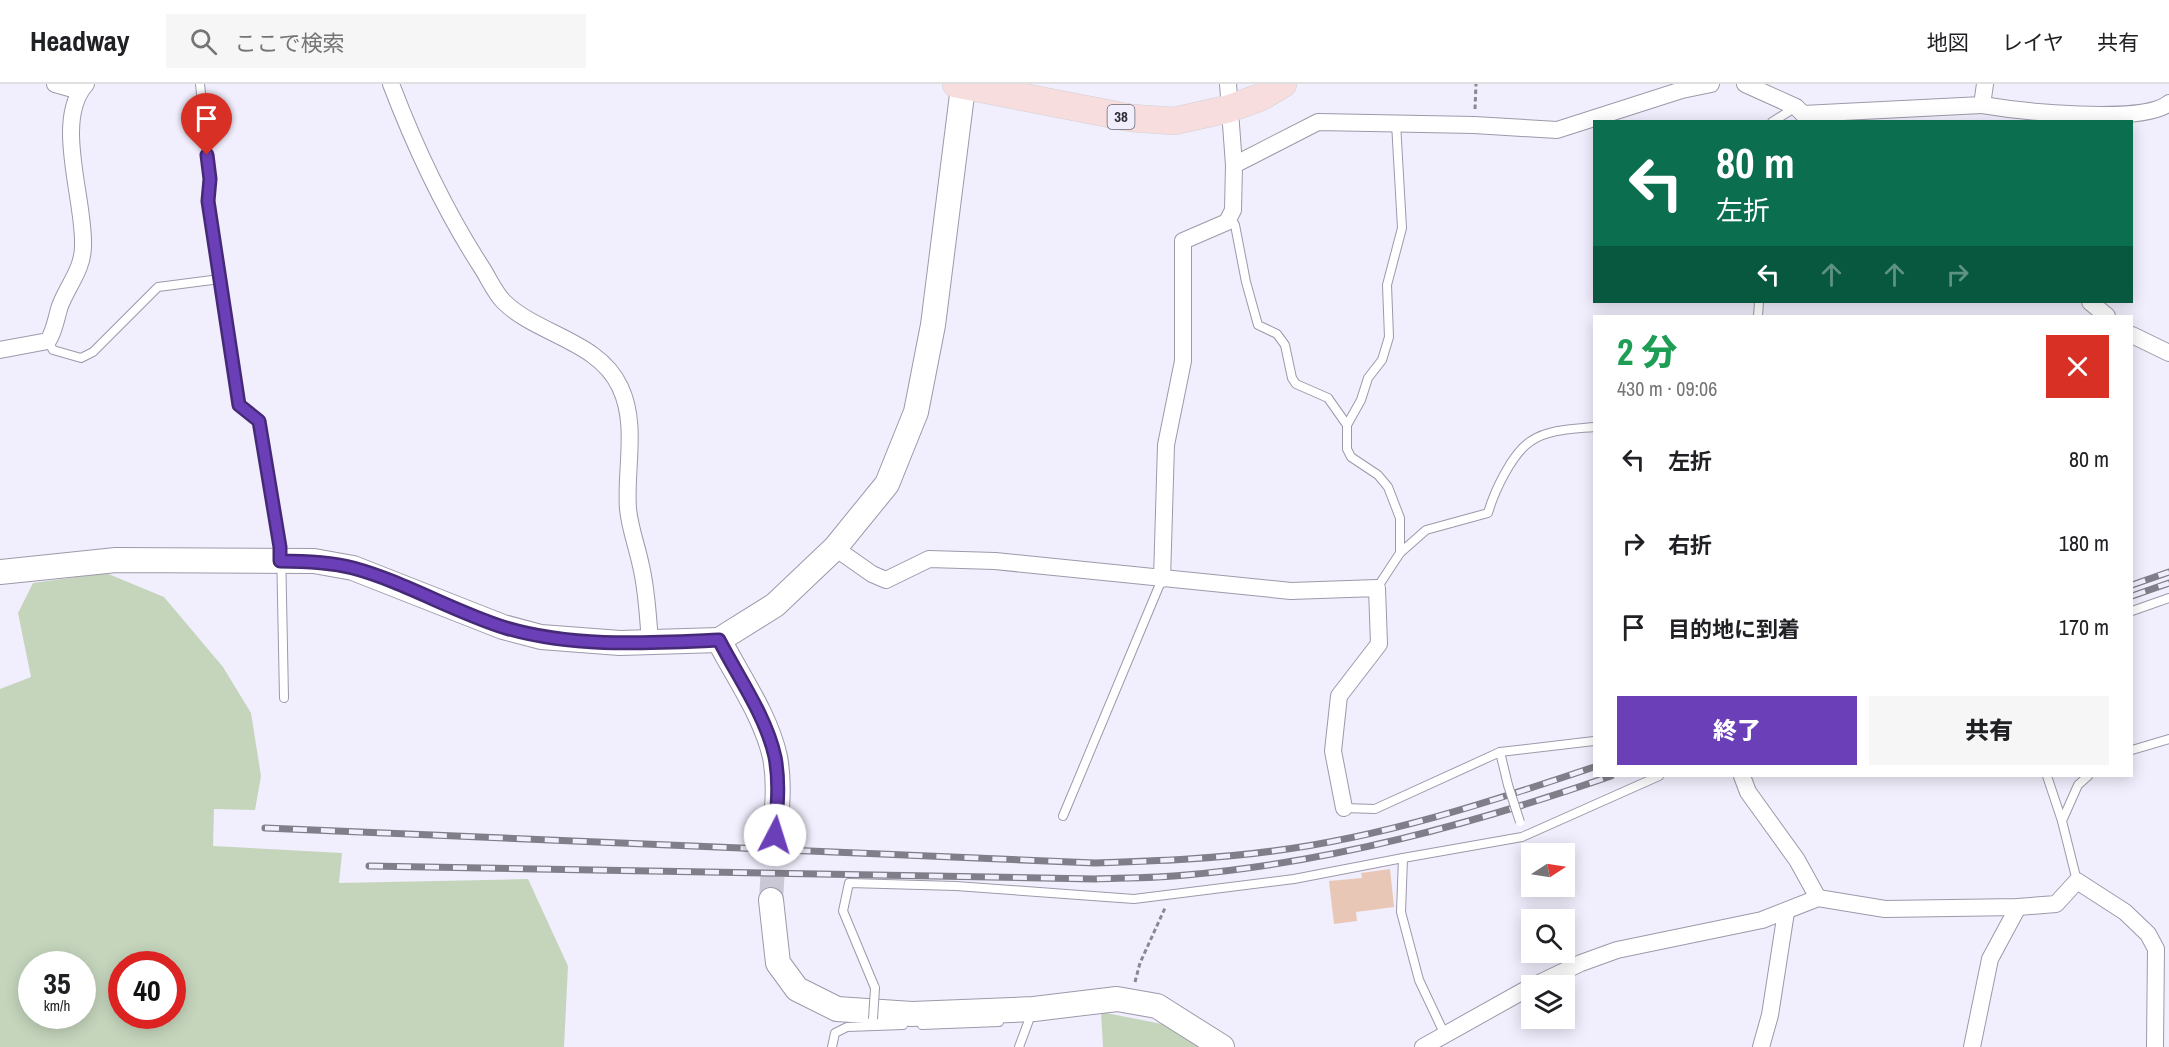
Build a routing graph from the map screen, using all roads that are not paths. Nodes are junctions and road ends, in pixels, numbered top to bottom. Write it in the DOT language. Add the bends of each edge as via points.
graph roads {
  1 [pos="55,84"];
  2 [pos="200,84"];
  3 [pos="391,84"];
  4 [pos="1283,84"];
  5 [pos="1710,84"];
  6 [pos="1745,84"];
  7 [pos="1985,84"];
  8 [pos="959,85"];
  9 [pos="83,88"];
  10 [pos="1228,97"];
  11 [pos="2169,103"];
  12 [pos="1982,105"];
  13 [pos="1803,114"];
  14 [pos="1780,120"];
  15 [pos="1396,123"];
  16 [pos="1234,165"];
  17 [pos="1230,217"];
  18 [pos="220,279"];
  19 [pos="2091,303"];
  20 [pos="2106,315"];
  21 [pos="2133,335"];
  22 [pos="48,340"];
  23 [pos="0,350"];
  24 [pos="2169,353"];
  25 [pos="1347,425"];
  26 [pos="1593,427"];
  27 [pos="835,548"];
  28 [pos="1400,553"];
  29 [pos="280,561"];
  30 [pos="0,572"];
  31 [pos="1162,579"];
  32 [pos="1377,588"];
  33 [pos="2169,598"];
  34 [pos="2133,611"];
  35 [pos="719,640"];
  36 [pos="650,643"];
  37 [pos="284,698"];
  38 [pos="2169,739"];
  39 [pos="1593,741"];
  40 [pos="2133,750"];
  41 [pos="1500,752"];
  42 [pos="1657,777"];
  43 [pos="1742,777"];
  44 [pos="2047,777"];
  45 [pos="2087,777"];
  46 [pos="1344,808"];
  47 [pos="1063,816"];
  48 [pos="2062,821"];
  49 [pos="775,835"];
  50 [pos="1522,837"];
  51 [pos="1403,858"];
  52 [pos="2077,881"];
  53 [pos="1818,898"];
  54 [pos="771,900"];
  55 [pos="2018,907"];
  56 [pos="1786,912"];
  57 [pos="1555,975"];
  58 [pos="1521,992"];
  59 [pos="1028,1016"];
  60 [pos="1005,1021"];
  61 [pos="873,1022"];
  62 [pos="1445,1035"];
  63 [pos="832,1047"];
  64 [pos="1019,1047"];
  65 [pos="1222,1047"];
  66 [pos="1423,1047"];
  67 [pos="1761,1047"];
  68 [pos="1972,1047"];
  69 [pos="2155,1047"];
  1 -- 9 [label="street"];
  2 -- 18 [label="lane" via="210,179 208,201"];
  3 -- 36 [label="street" via="448,208 502,300 534,323 586,351 620,385 631,466 628,506 646,594"];
  4 -- 10 [label="main road, 38" via="1261,97"];
  5 -- 15 [label="street" via="1557,130"];
  6 -- 13 [label="street"];
  7 -- 12 [label="street"];
  8 -- 10 [label="main road, 38" via="1131,118 1174,121"];
  8 -- 27 [label="street" via="933,325 916,412 887,484"];
  9 -- 22 [label="street" via="70,121 83,247 81,266 60,305"];
  10 -- 16 [label="street"];
  11 -- 12 [label="street" via="2148,111 2090,114 2024,112"];
  12 -- 13 [label="street"];
  13 -- 14 [label="lane"];
  15 -- 16 [label="street" via="1318,122"];
  15 -- 25 [label="lane" via="1402,228 1387,285 1389,337 1382,360 1368,378"];
  16 -- 17 [label="street"];
  17 -- 25 [label="lane" via="1258,325 1277,334 1285,345 1296,384 1328,398"];
  17 -- 31 [label="street" via="1227,222 1182,241 1183,361 1166,445"];
  18 -- 22 [label="lane" via="159,287 93,352 81,358 53,350"];
  18 -- 29 [label="lane" via="239,405 259,421"];
  19 -- 20 [label="street"];
  21 -- 24 [label="street"];
  22 -- 23 [label="street"];
  25 -- 28 [label="lane" via="1347,450 1351,457 1378,475 1396,502"];
  26 -- 28 [label="lane" via="1556,431 1530,441 1497,483 1488,513 1426,530"];
  27 -- 31 [label="street" via="886,580 929,559 995,561"];
  27 -- 35 [label="street" via="775,605"];
  28 -- 32 [label="lane"];
  29 -- 30 [label="street" via="116,560"];
  29 -- 36 [label="street" via="314,561 353,568 503,627 541,637"];
  29 -- 37 [label="lane"];
  31 -- 32 [label="street" via="1291,591"];
  31 -- 47 [label="lane"];
  32 -- 46 [label="street" via="1379,644 1339,696 1333,751"];
  33 -- 34 [label="lane"];
  35 -- 36 [label="street"];
  35 -- 49 [label="street" via="765,729 775,757"];
  38 -- 40 [label="lane"];
  39 -- 41 [label="lane"];
  41 -- 46 [label="lane" via="1376,809"];
  41 -- 50 [label="lane, bridge"];
  42 -- 50 [label="lane"];
  43 -- 53 [label="street" via="1748,792 1797,860"];
  44 -- 48 [label="lane"];
  45 -- 48 [label="lane" via="2078,785"];
  48 -- 52 [label="lane"];
  50 -- 51 [label="lane"];
  51 -- 61 [label="lane, bridge" via="1294,879 1134,899 956,886 849,883 843,911 875,988"];
  51 -- 62 [label="lane" via="1401,912 1419,980"];
  52 -- 55 [label="street" via="2056,904"];
  52 -- 69 [label="street" via="2124,912 2148,934 2156,949"];
  53 -- 55 [label="street" via="1886,909"];
  53 -- 56 [label="street"];
  54 -- 59 [label="street" via="778,963 797,989 837,1010"];
  55 -- 68 [label="street" via="1990,959"];
  56 -- 57 [label="street" via="1718,931 1617,950"];
  56 -- 67 [label="street"];
  58 -- 62 [label="street"];
  59 -- 64 [label="lane"];
  59 -- 65 [label="street" via="1117,999 1130,1001 1157,1006"];
  60 -- 61 [label="lane" via="961,1026"];
  61 -- 63 [label="lane" via="835,1033"];
  62 -- 66 [label="street"];
}
